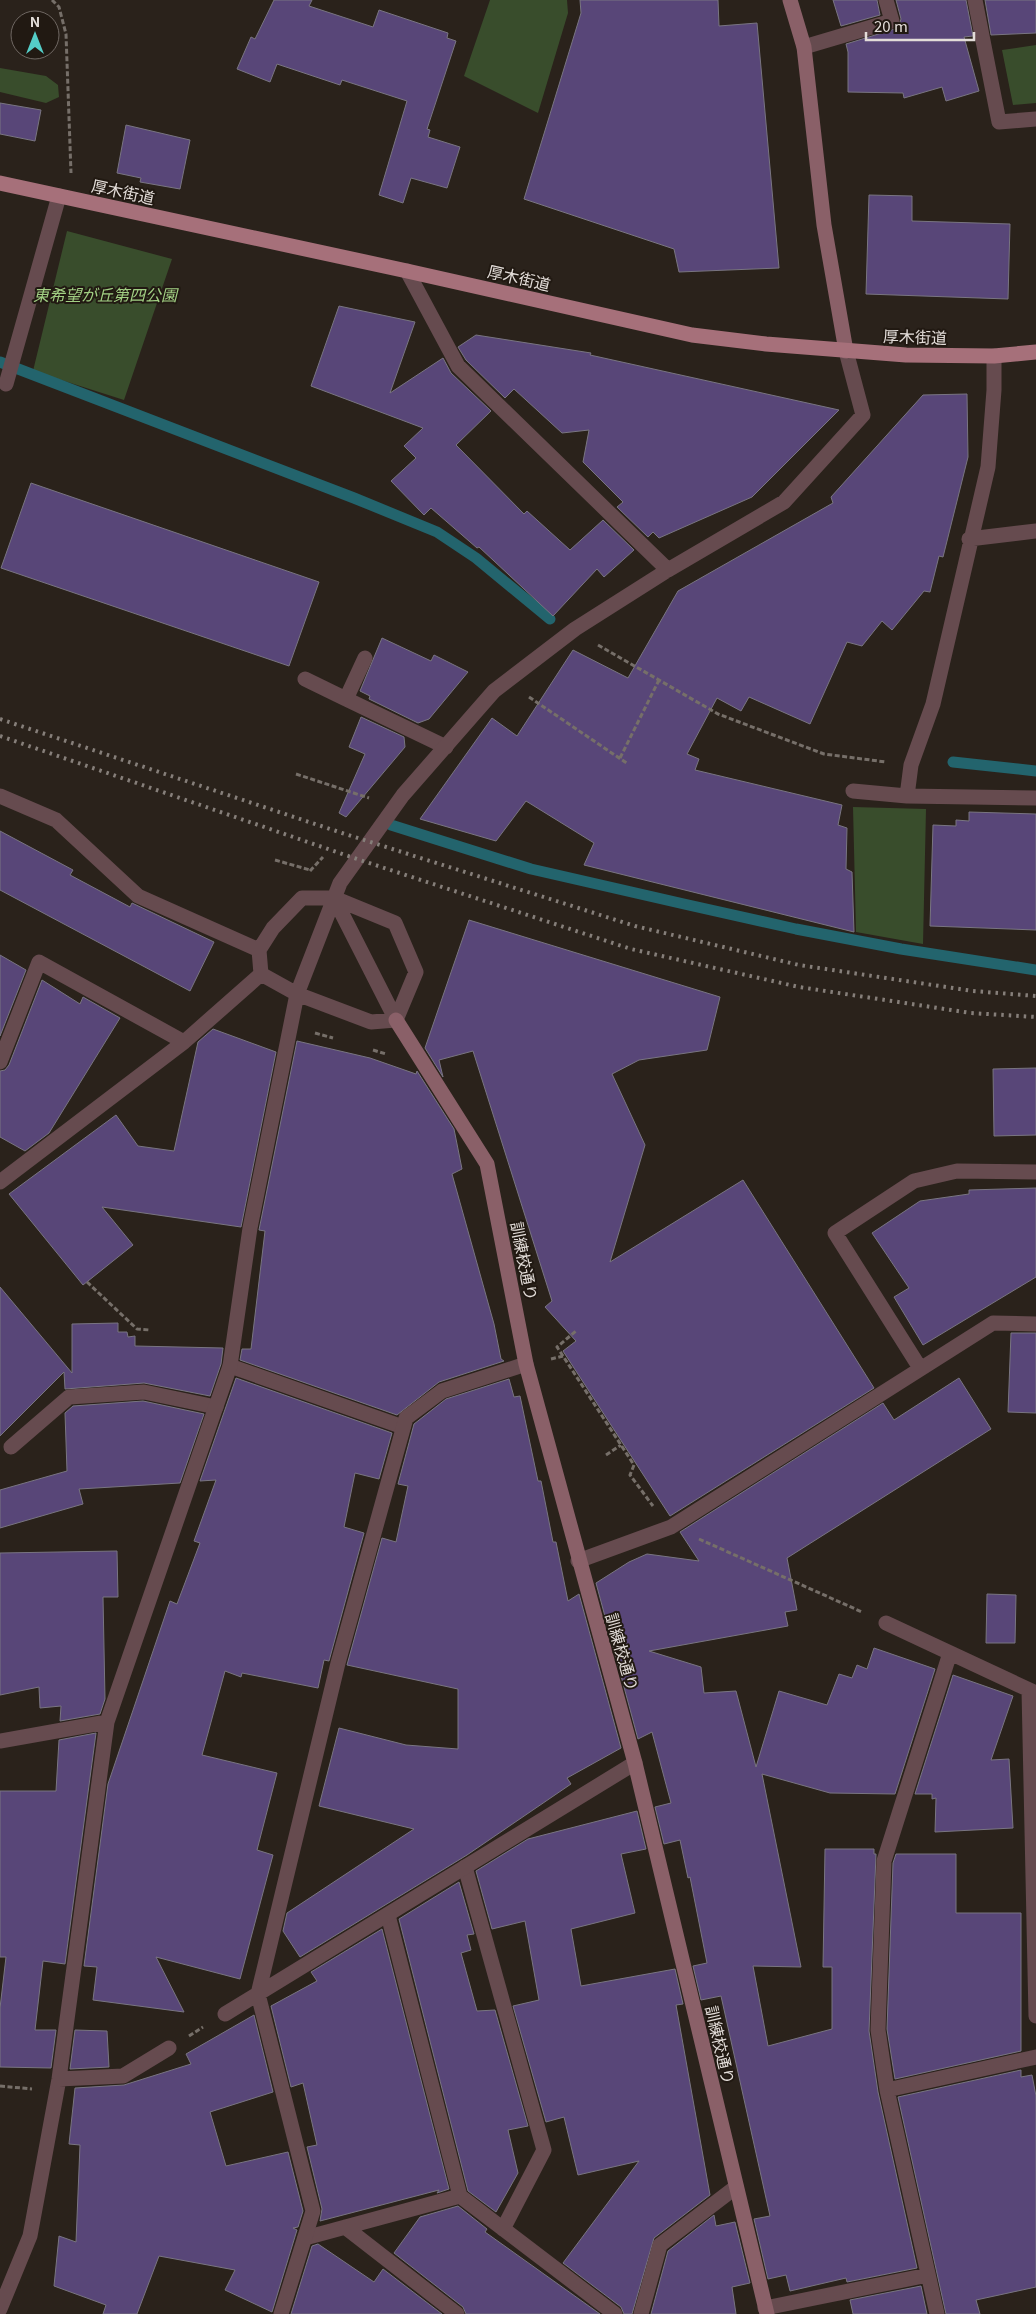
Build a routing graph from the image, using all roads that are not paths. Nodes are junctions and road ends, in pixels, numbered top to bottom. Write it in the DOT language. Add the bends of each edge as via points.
graph roads {
  1 [pos="790,0"];
  2 [pos="886,0"];
  3 [pos="975,0"];
  4 [pos="804,47"];
  5 [pos="1036,119"];
  6 [pos="0,183"];
  7 [pos="65,197"];
  8 [pos="407,271"];
  9 [pos="846,351"];
  10 [pos="1036,352"];
  11 [pos="994,356"];
  12 [pos="6,384"];
  13 [pos="1036,530"];
  14 [pos="970,539"];
  15 [pos="668,570"];
  16 [pos="365,658"];
  17 [pos="305,679"];
  18 [pos="346,699"];
  19 [pos="446,747"];
  20 [pos="852,791"];
  21 [pos="0,796"];
  22 [pos="907,796"];
  23 [pos="1036,798"];
  24 [pos="334,898"];
  25 [pos="259,950"];
  26 [pos="261,974"];
  27 [pos="297,994"];
  28 [pos="396,1020"];
  29 [pos="184,1042"];
  30 [pos="0,1062"];
  31 [pos="1036,1172"];
  32 [pos="2,1178"];
  33 [pos="1036,1324"];
  34 [pos="526,1364"];
  35 [pos="230,1366"];
  36 [pos="920,1368"];
  37 [pos="216,1407"];
  38 [pos="403,1427"];
  39 [pos="11,1447"];
  40 [pos="578,1561"];
  41 [pos="886,1623"];
  42 [pos="950,1653"];
  43 [pos="1033,1692"];
  44 [pos="107,1722"];
  45 [pos="0,1741"];
  46 [pos="635,1764"];
  47 [pos="465,1867"];
  48 [pos="388,1915"];
  49 [pos="258,1994"];
  50 [pos="225,2014"];
  51 [pos="1036,2016"];
  52 [pos="169,2048"];
  53 [pos="1036,2057"];
  54 [pos="59,2079"];
  55 [pos="887,2090"];
  56 [pos="736,2187"];
  57 [pos="460,2196"];
  58 [pos="345,2227"];
  59 [pos="503,2229"];
  60 [pos="305,2238"];
  61 [pos="928,2275"];
  62 [pos="0,2309"];
  63 [pos="766,2311"];
  64 [pos="281,2314"];
  65 [pos="457,2314"];
  66 [pos="615,2314"];
  67 [pos="641,2314"];
  68 [pos="937,2314"];
  1 -- 4 [label="street"];
  2 -- 4 [label="street" via="892,21"];
  3 -- 5 [label="street" via="999,122"];
  4 -- 9 [label="street" via="824,225"];
  6 -- 7 [label="main road, 厚木街道"];
  7 -- 8 [label="main road, 厚木街道"];
  7 -- 12 [label="street"];
  8 -- 9 [label="main road, 厚木街道" via="692,335"];
  8 -- 15 [label="street" via="458,366"];
  9 -- 11 [label="main road, 厚木街道"];
  9 -- 15 [label="street" via="863,415 784,502"];
  10 -- 11 [label="main road, 厚木街道"];
  11 -- 14 [label="street" via="988,467"];
  13 -- 14 [label="street"];
  14 -- 22 [label="street" via="933,704 910,765"];
  15 -- 19 [label="street" via="575,629 494,691"];
  16 -- 18 [label="street"];
  17 -- 18 [label="street"];
  18 -- 19 [label="street"];
  19 -- 24 [label="street" via="403,795 340,883"];
  20 -- 22 [label="street"];
  21 -- 25 [label="street" via="56,820 138,896"];
  22 -- 23 [label="street"];
  24 -- 25 [label="street" via="302,898 273,928"];
  24 -- 27 [label="street"];
  24 -- 28 [label="street"];
  24 -- 28 [label="street" via="395,923 416,972"];
  25 -- 26 [label="street"];
  26 -- 27 [label="street"];
  26 -- 29 [label="street"];
  27 -- 28 [label="street" via="372,1022"];
  27 -- 35 [label="street" via="250,1228"];
  28 -- 34 [label="street, 訓練校通り" via="487,1164"];
  29 -- 30 [label="street" via="39,962"];
  29 -- 32 [label="street"];
  31 -- 36 [label="street" via="957,1171 914,1182 836,1233"];
  33 -- 36 [label="street" via="993,1323"];
  34 -- 38 [label="street" via="442,1391 406,1418"];
  34 -- 40 [label="street, 訓練校通り"];
  35 -- 37 [label="street"];
  35 -- 38 [label="street"];
  36 -- 40 [label="street" via="671,1527"];
  37 -- 39 [label="street" via="144,1392 69,1397"];
  37 -- 44 [label="street"];
  38 -- 49 [label="street" via="338,1663"];
  40 -- 46 [label="street, 訓練校通り"];
  41 -- 42 [label="street"];
  42 -- 43 [label="street"];
  42 -- 55 [label="street" via="884,1861 878,2030"];
  43 -- 51 [label="street"];
  44 -- 45 [label="street"];
  44 -- 54 [label="street"];
  46 -- 47 [label="street"];
  46 -- 56 [label="street, 訓練校通り"];
  47 -- 48 [label="street"];
  47 -- 59 [label="street" via="544,2150"];
  48 -- 49 [label="street"];
  48 -- 57 [label="street"];
  49 -- 50 [label="street"];
  49 -- 60 [label="street" via="314,2212"];
  52 -- 54 [label="street" via="123,2076"];
  53 -- 55 [label="street"];
  54 -- 62 [label="street" via="30,2236"];
  55 -- 61 [label="street"];
  56 -- 63 [label="street, 訓練校通り"];
  56 -- 67 [label="street" via="660,2246"];
  57 -- 58 [label="street"];
  57 -- 59 [label="street"];
  58 -- 60 [label="street"];
  58 -- 65 [label="street"];
  59 -- 66 [label="street"];
  60 -- 64 [label="street"];
  61 -- 63 [label="street"];
  61 -- 68 [label="street"];
}
